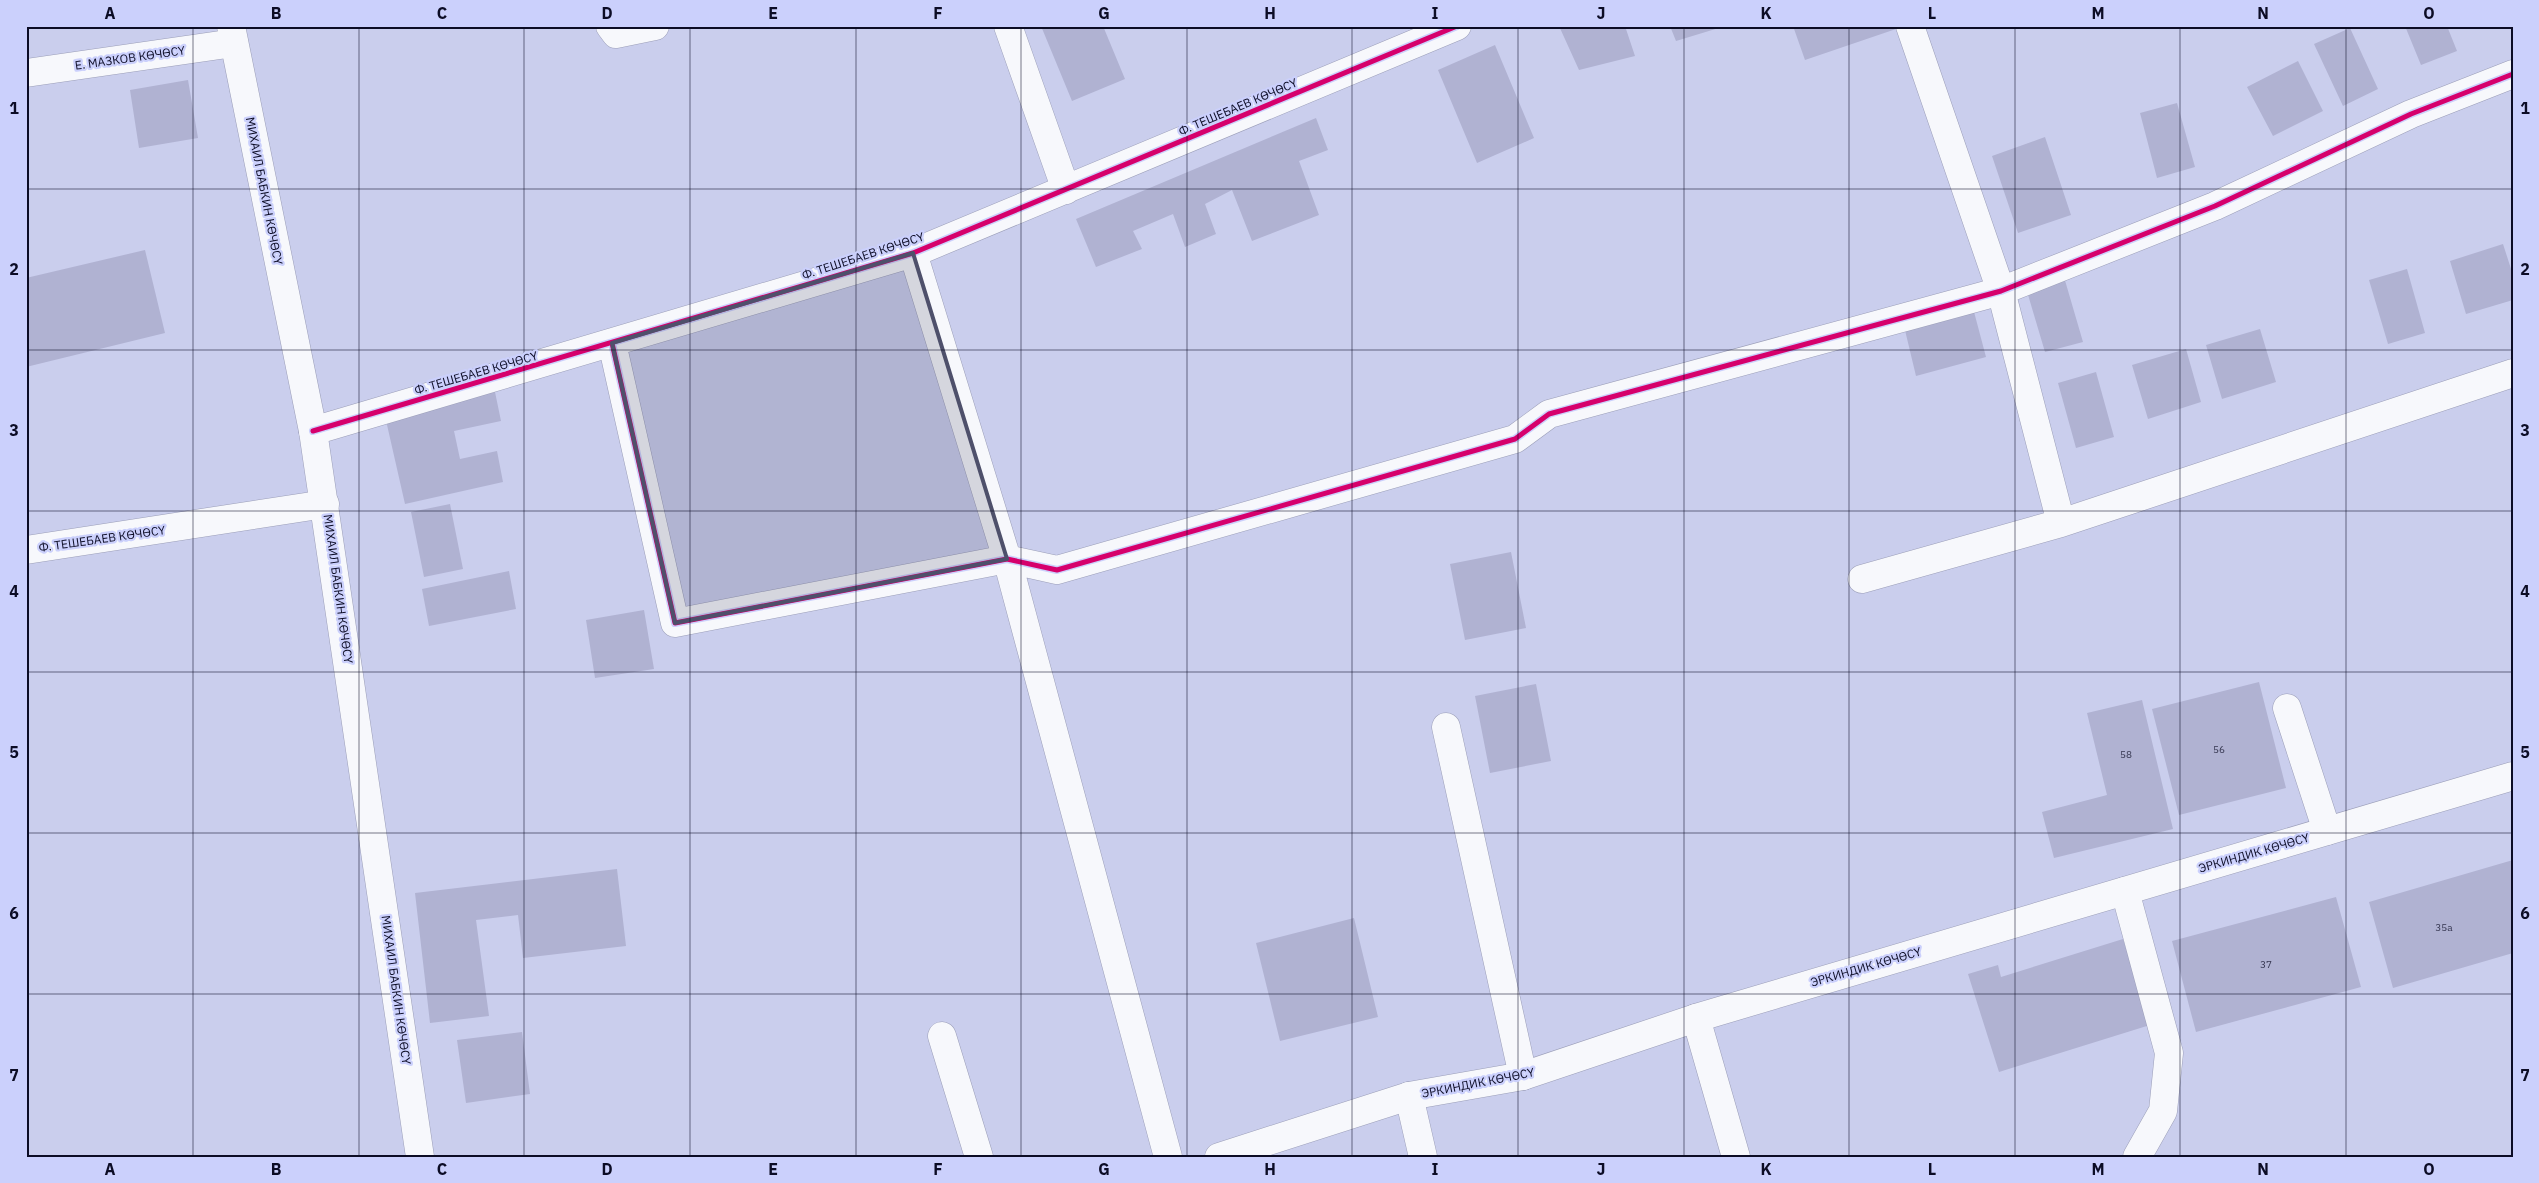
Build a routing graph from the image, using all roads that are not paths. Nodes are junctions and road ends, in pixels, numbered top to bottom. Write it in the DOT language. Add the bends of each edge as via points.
graph roads {
  1 [pos="610,26"];
  2 [pos="654,26"];
  3 [pos="1008,26"];
  4 [pos="1457,26"];
  5 [pos="1910,26"];
  6 [pos="233,35"];
  7 [pos="26,73"];
  8 [pos="2513,74"];
  9 [pos="1066,190"];
  10 [pos="913,253"];
  11 [pos="2001,291"];
  12 [pos="612,343"];
  13 [pos="2513,373"];
  14 [pos="313,431"];
  15 [pos="325,504"];
  16 [pos="2061,523"];
  17 [pos="26,550"];
  18 [pos="1007,559"];
  19 [pos="1862,579"];
  20 [pos="2287,708"];
  21 [pos="1446,727"];
  22 [pos="2513,776"];
  23 [pos="2327,831"];
  24 [pos="2125,891"];
  25 [pos="1696,1018"];
  26 [pos="942,1036"];
  27 [pos="1524,1076"];
  28 [pos="1409,1096"];
  29 [pos="420,1157"];
  30 [pos="978,1157"];
  31 [pos="1168,1157"];
  32 [pos="1219,1157"];
  33 [pos="1423,1157"];
  34 [pos="1736,1157"];
  35 [pos="2137,1157"];
  1 -- 2 [label="street" via="616,34"];
  3 -- 9 [label="street"];
  4 -- 9 [label="street, Ф. ТЕШЕБАЕВ КӨЧӨСҮ"];
  5 -- 11 [label="street"];
  6 -- 7 [label="street, Е. МАЗКОВ КӨЧӨСҮ"];
  6 -- 14 [label="street, МИХАИЛ БАБКИН КӨЧӨСҮ"];
  8 -- 11 [label="street" via="2411,114 2215,206"];
  9 -- 10 [label="street, Ф. ТЕШЕБАЕВ КӨЧӨСҮ"];
  10 -- 12 [label="street, Ф. ТЕШЕБАЕВ КӨЧӨСҮ"];
  10 -- 18 [label="street"];
  11 -- 16 [label="street"];
  11 -- 18 [label="street" via="1549,414 1515,439 1057,570"];
  12 -- 14 [label="street, Ф. ТЕШЕБАЕВ КӨЧӨСҮ"];
  12 -- 18 [label="street" via="675,623"];
  13 -- 16 [label="street"];
  14 -- 15 [label="street, МИХАИЛ БАБКИН КӨЧӨСҮ"];
  15 -- 17 [label="street, Ф. ТЕШЕБАЕВ КӨЧӨСҮ"];
  15 -- 29 [label="street, МИХАИЛ БАБКИН КӨЧӨСҮ"];
  16 -- 19 [label="street"];
  18 -- 31 [label="street"];
  20 -- 23 [label="street"];
  21 -- 27 [label="street"];
  22 -- 23 [label="street, ЭРКИНДИК КӨЧӨСҮ"];
  23 -- 24 [label="street, ЭРКИНДИК КӨЧӨСҮ"];
  24 -- 25 [label="street, ЭРКИНДИК КӨЧӨСҮ"];
  24 -- 35 [label="street" via="2169,1053 2163,1111"];
  25 -- 27 [label="street, ЭРКИНДИК КӨЧӨСҮ"];
  25 -- 34 [label="street"];
  26 -- 30 [label="street"];
  27 -- 28 [label="street, ЭРКИНДИК КӨЧӨСҮ"];
  28 -- 32 [label="street, ЭРКИНДИК КӨЧӨСҮ"];
  28 -- 33 [label="street"];
}
